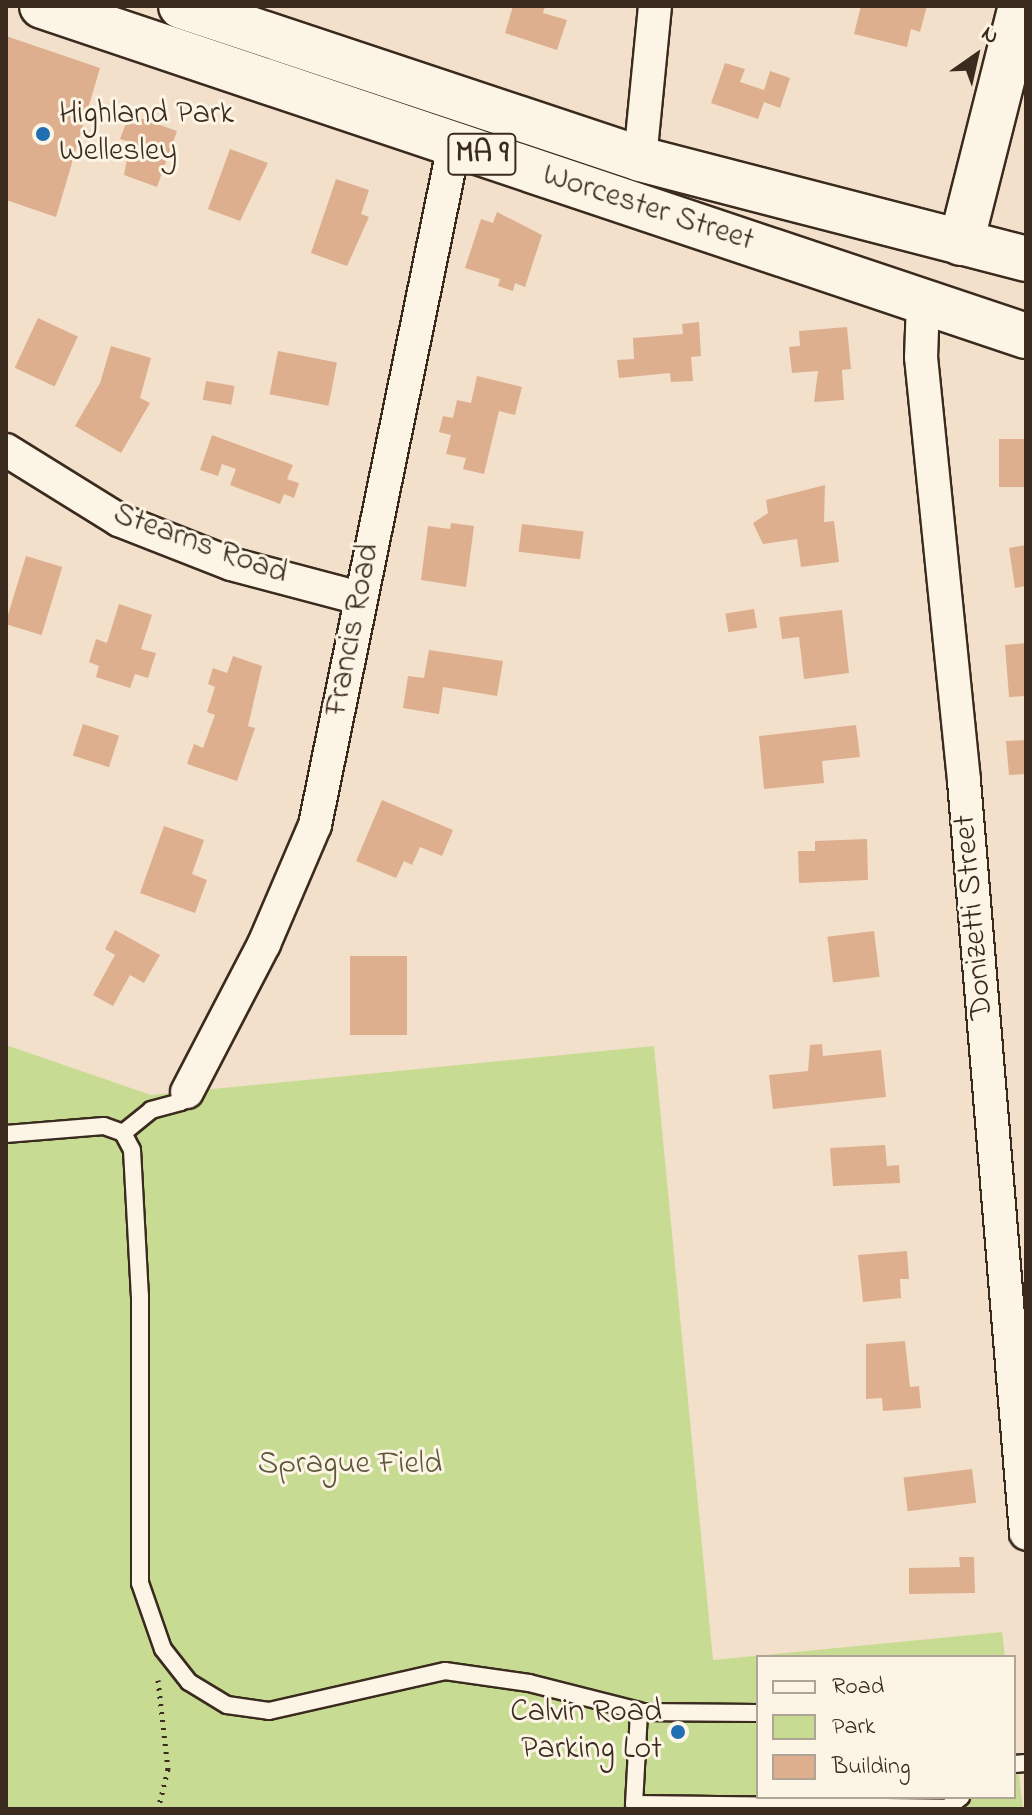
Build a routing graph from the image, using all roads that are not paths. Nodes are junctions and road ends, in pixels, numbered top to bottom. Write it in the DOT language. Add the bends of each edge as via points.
graph roads {
  1 [pos="42,6"];
  2 [pos="181,6"];
  3 [pos="655,6"];
  4 [pos="1021,6"];
  5 [pos="454,145"];
  6 [pos="640,159"];
  7 [pos="961,243"];
  8 [pos="1026,259"];
  9 [pos="923,301"];
  10 [pos="1026,336"];
  11 [pos="6,450"];
  12 [pos="360,598"];
  13 [pos="187,1092"];
  14 [pos="123,1133"];
  15 [pos="6,1134"];
  16 [pos="1026,1533"];
  17 [pos="640,1711"];
  18 [pos="756,1713"];
  19 [pos="958,1799"];
  1 -- 5 [label="main road, Worcester Street / MA 9"];
  2 -- 6 [label="main road, Worcester Street / MA 9"];
  3 -- 6 [label="street" via="655,55"];
  4 -- 7 [label="main road"];
  5 -- 9 [label="main road, Worcester Street / MA 9"];
  5 -- 12 [label="street, Francis Road"];
  6 -- 7 [label="main road, Worcester Street / MA 9"];
  7 -- 8 [label="main road, Worcester Street / MA 9"];
  9 -- 10 [label="main road, Worcester Street / MA 9"];
  9 -- 16 [label="street, Donizetti Street" via="921,357 964,781"];
  11 -- 12 [label="street, Stearns Road" via="119,520 231,564"];
  12 -- 13 [label="street, Francis Road" via="315,825 264,944"];
  13 -- 14 [label="lane" via="181,1102 151,1110"];
  14 -- 15 [label="lane" via="104,1126"];
  14 -- 17 [label="lane" via="133,1160 140,1296 138,1562 145,1605 163,1649 189,1682 249,1710 288,1708 445,1671 529,1683"];
  17 -- 18 [label="lane"];
  17 -- 19 [label="lane" via="633,1801 638,1807 947,1808"];
}
